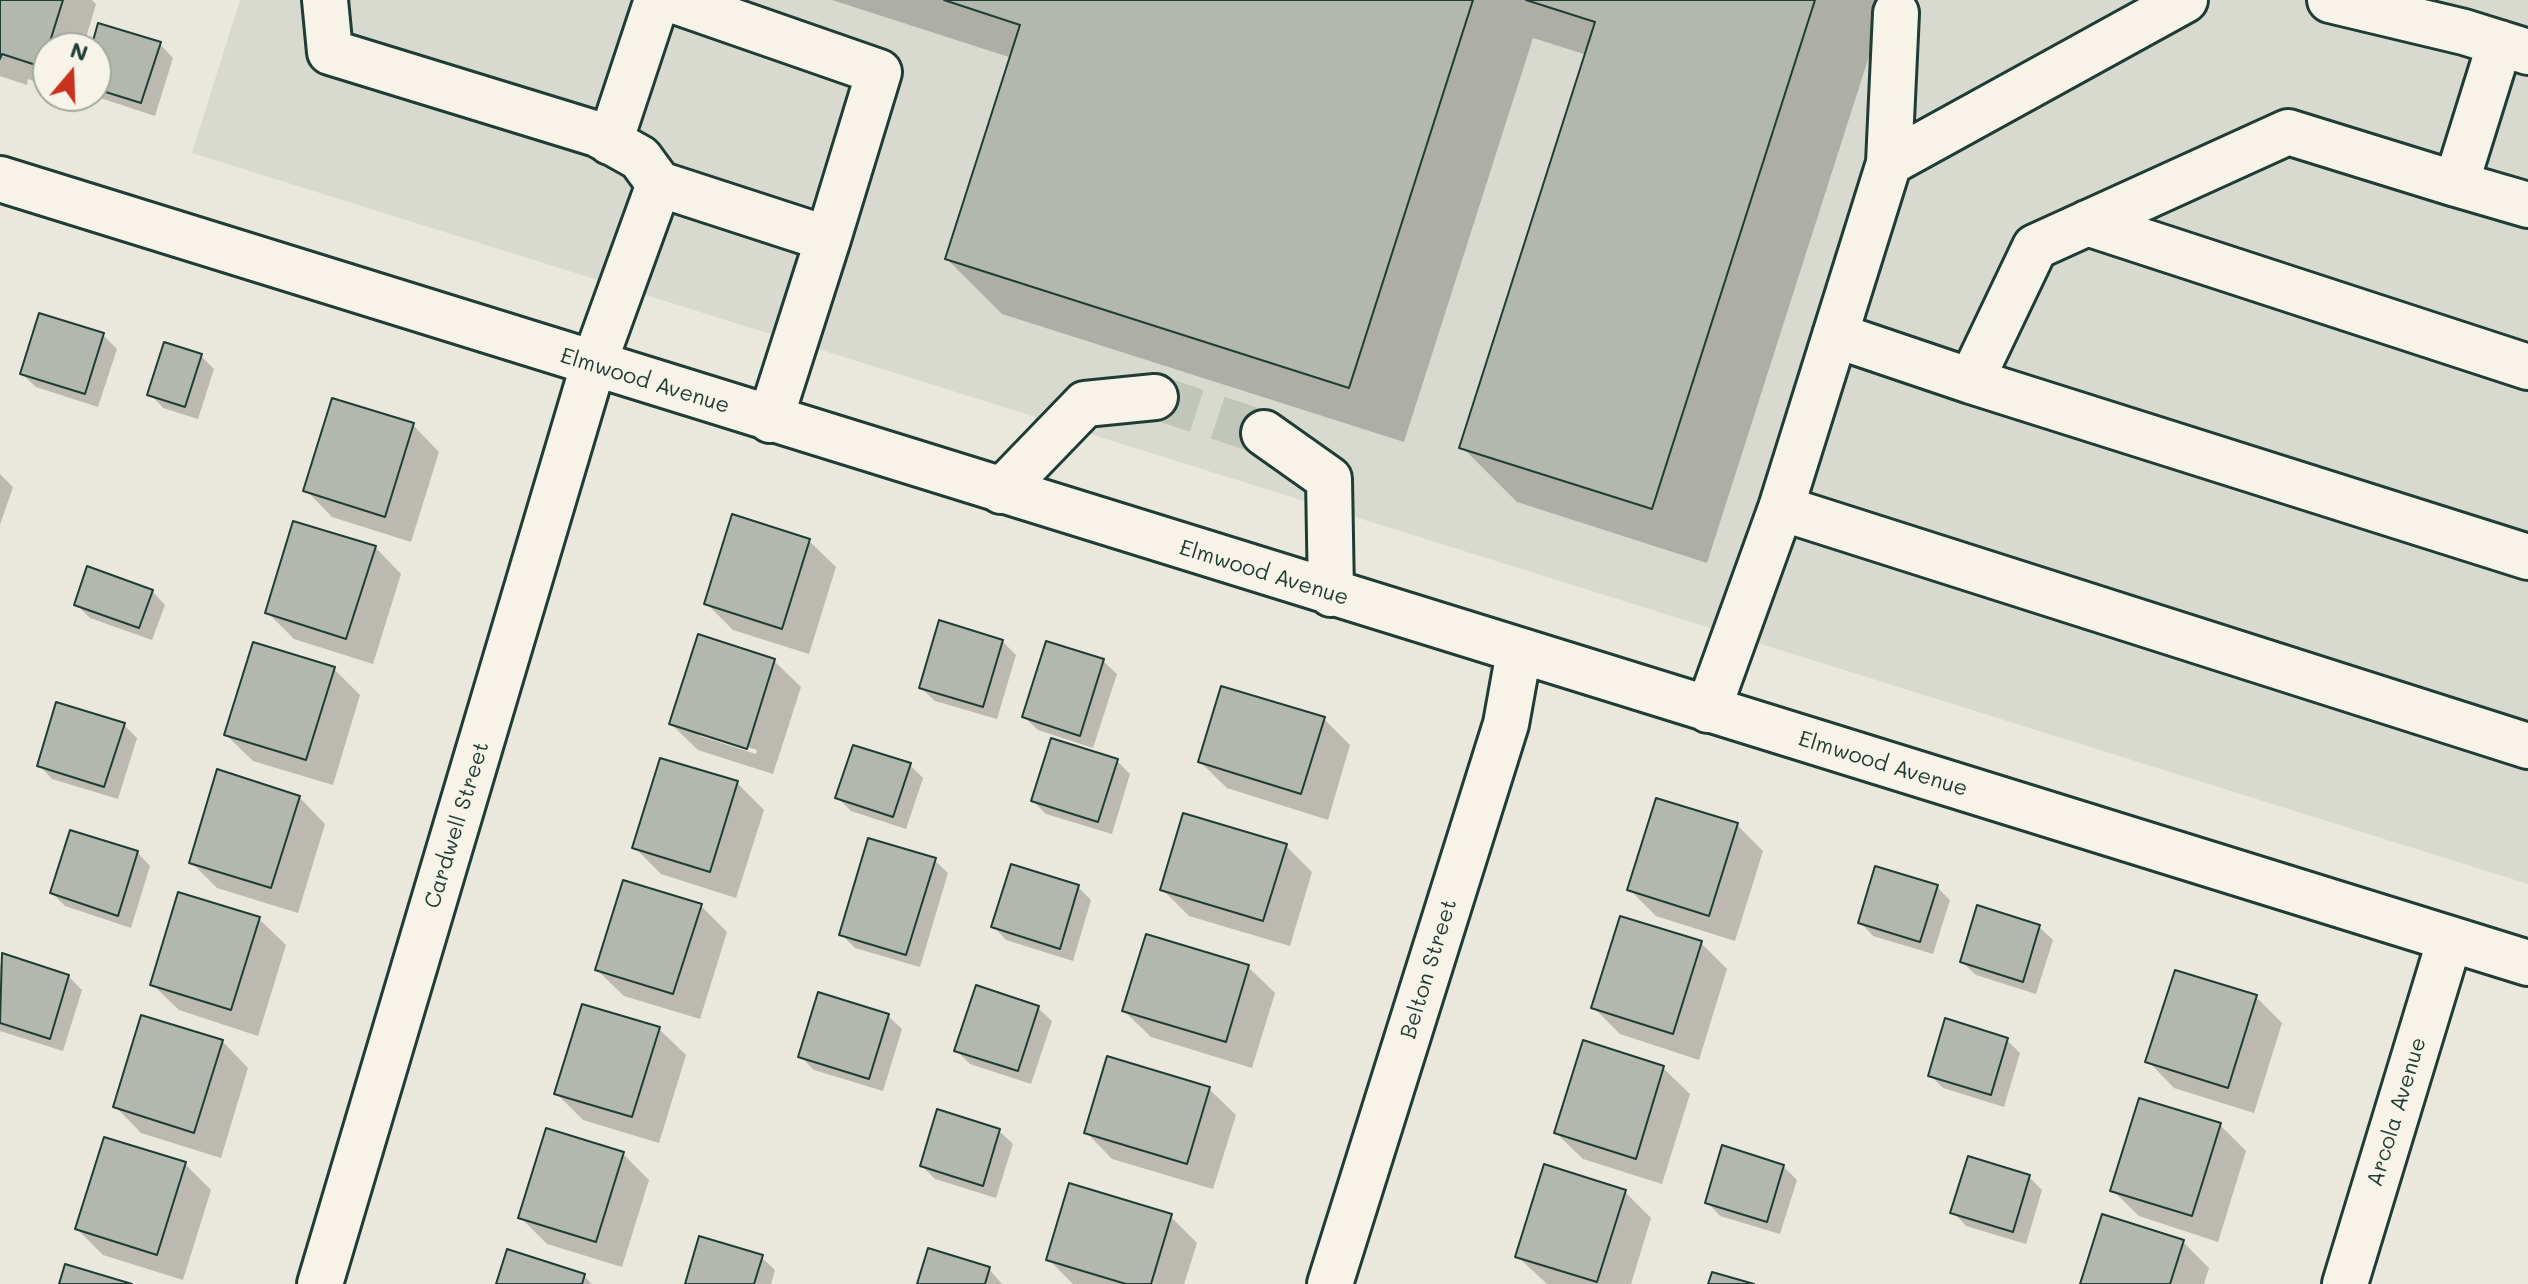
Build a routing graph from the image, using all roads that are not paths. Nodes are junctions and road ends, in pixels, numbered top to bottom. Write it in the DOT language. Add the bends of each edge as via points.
graph roads {
  1 [pos="325,0"];
  2 [pos="657,0"];
  3 [pos="672,0"];
  4 [pos="2185,0"];
  5 [pos="2330,0"];
  6 [pos="1896,13"];
  7 [pos="2491,32"];
  8 [pos="610,142"];
  9 [pos="1889,163"];
  10 [pos="0,179"];
  11 [pos="659,184"];
  12 [pos="2456,184"];
  13 [pos="2528,205"];
  14 [pos="2087,223"];
  15 [pos="828,239"];
  16 [pos="1835,335"];
  17 [pos="593,366"];
  18 [pos="2528,367"];
  19 [pos="1971,381"];
  20 [pos="1155,397"];
  21 [pos="770,420"];
  22 [pos="1264,433"];
  23 [pos="1001,491"];
  24 [pos="1781,508"];
  25 [pos="2528,557"];
  26 [pos="1331,594"];
  27 [pos="1519,652"];
  28 [pos="1708,710"];
  29 [pos="2528,746"];
  30 [pos="2450,939"];
  31 [pos="2528,963"];
  32 [pos="320,1284"];
  33 [pos="1330,1284"];
  34 [pos="2345,1284"];
  1 -- 8 [label="street" via="330,52"];
  2 -- 8 [label="street"];
  3 -- 15 [label="street" via="879,72"];
  4 -- 9 [label="street"];
  5 -- 7 [label="street"];
  6 -- 9 [label="street"];
  7 -- 12 [label="street"];
  8 -- 11 [label="street" via="640,158"];
  9 -- 16 [label="street"];
  10 -- 17 [label="street, Elmwood Avenue"];
  11 -- 15 [label="street"];
  11 -- 17 [label="street, Cardwell Street"];
  12 -- 13 [label="street"];
  12 -- 14 [label="street" via="2288,132"];
  14 -- 18 [label="street"];
  14 -- 19 [label="street" via="2035,247"];
  15 -- 21 [label="street"];
  16 -- 19 [label="street"];
  16 -- 24 [label="street"];
  17 -- 21 [label="street, Elmwood Avenue"];
  17 -- 32 [label="street, Cardwell Street"];
  19 -- 25 [label="street"];
  20 -- 23 [label="street" via="1085,404"];
  21 -- 23 [label="street, Elmwood Avenue"];
  22 -- 26 [label="street" via="1329,479"];
  23 -- 26 [label="street, Elmwood Avenue"];
  24 -- 28 [label="street"];
  24 -- 29 [label="street"];
  26 -- 27 [label="street, Elmwood Avenue"];
  27 -- 28 [label="street, Elmwood Avenue"];
  27 -- 33 [label="street, Belton Street" via="1506,724"];
  28 -- 30 [label="street, Elmwood Avenue"];
  30 -- 31 [label="street, Elmwood Avenue"];
  30 -- 34 [label="street, Arcola Avenue"];
}
